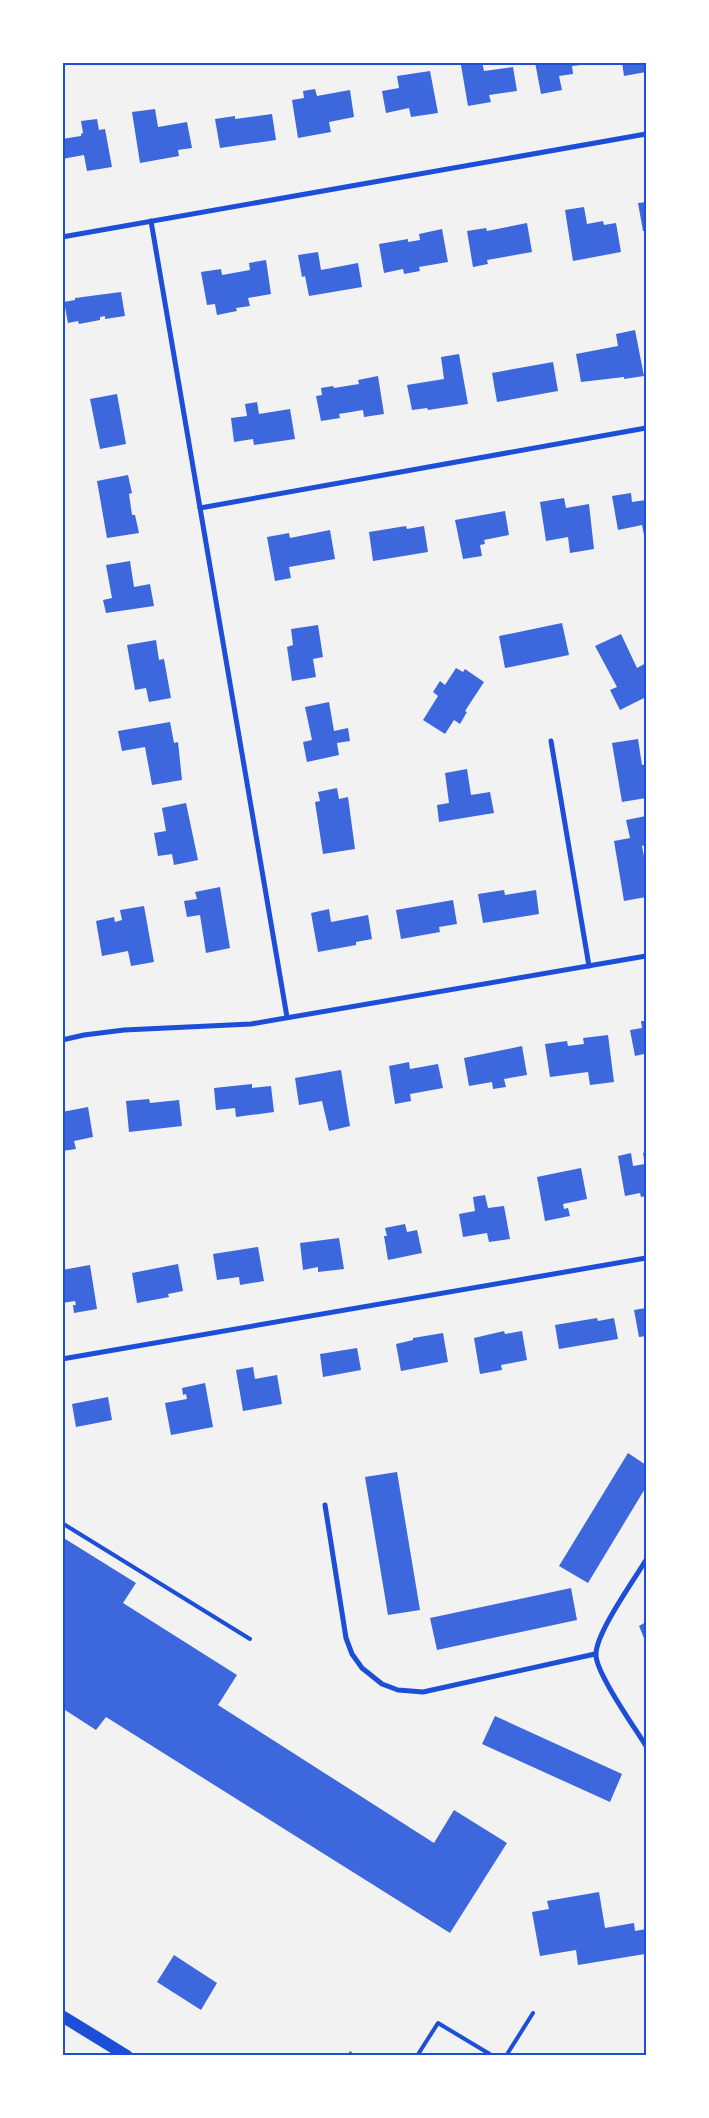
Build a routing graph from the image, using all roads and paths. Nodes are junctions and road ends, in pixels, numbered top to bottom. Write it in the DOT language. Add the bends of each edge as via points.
graph roads {
  1 [pos="646,134"];
  2 [pos="151,221"];
  3 [pos="62,237"];
  4 [pos="646,428"];
  5 [pos="200,508"];
  6 [pos="551,741"];
  7 [pos="646,956"];
  8 [pos="588,966"];
  9 [pos="287,1017"];
  10 [pos="62,1040"];
  11 [pos="646,1258"];
  12 [pos="62,1359"];
  13 [pos="325,1505"];
  14 [pos="62,1523"];
  15 [pos="646,1560"];
  16 [pos="250,1639"];
  17 [pos="595,1654"];
  18 [pos="646,1746"];
  19 [pos="533,2014"];
  20 [pos="62,2016"];
  21 [pos="127,2056"];
  22 [pos="417,2056"];
  23 [pos="493,2056"];
  24 [pos="506,2056"];
  1 -- 2 [label="street"];
  2 -- 3 [label="street"];
  2 -- 5 [label="street"];
  4 -- 5 [label="street"];
  5 -- 9 [label="street"];
  6 -- 8 [label="street"];
  7 -- 8 [label="street"];
  8 -- 9 [label="street"];
  9 -- 10 [label="street" via="251,1024 108,1032"];
  11 -- 12 [label="street"];
  13 -- 17 [label="street" via="346,1638 362,1668 382,1684 407,1691 431,1691"];
  14 -- 16 [label="lane"];
  15 -- 17 [label="street" via="602,1633"];
  17 -- 18 [label="street" via="602,1673"];
  19 -- 24 [label="lane"];
  20 -- 21 [label="main road"];
  22 -- 23 [label="lane" via="438,2023"];
}
